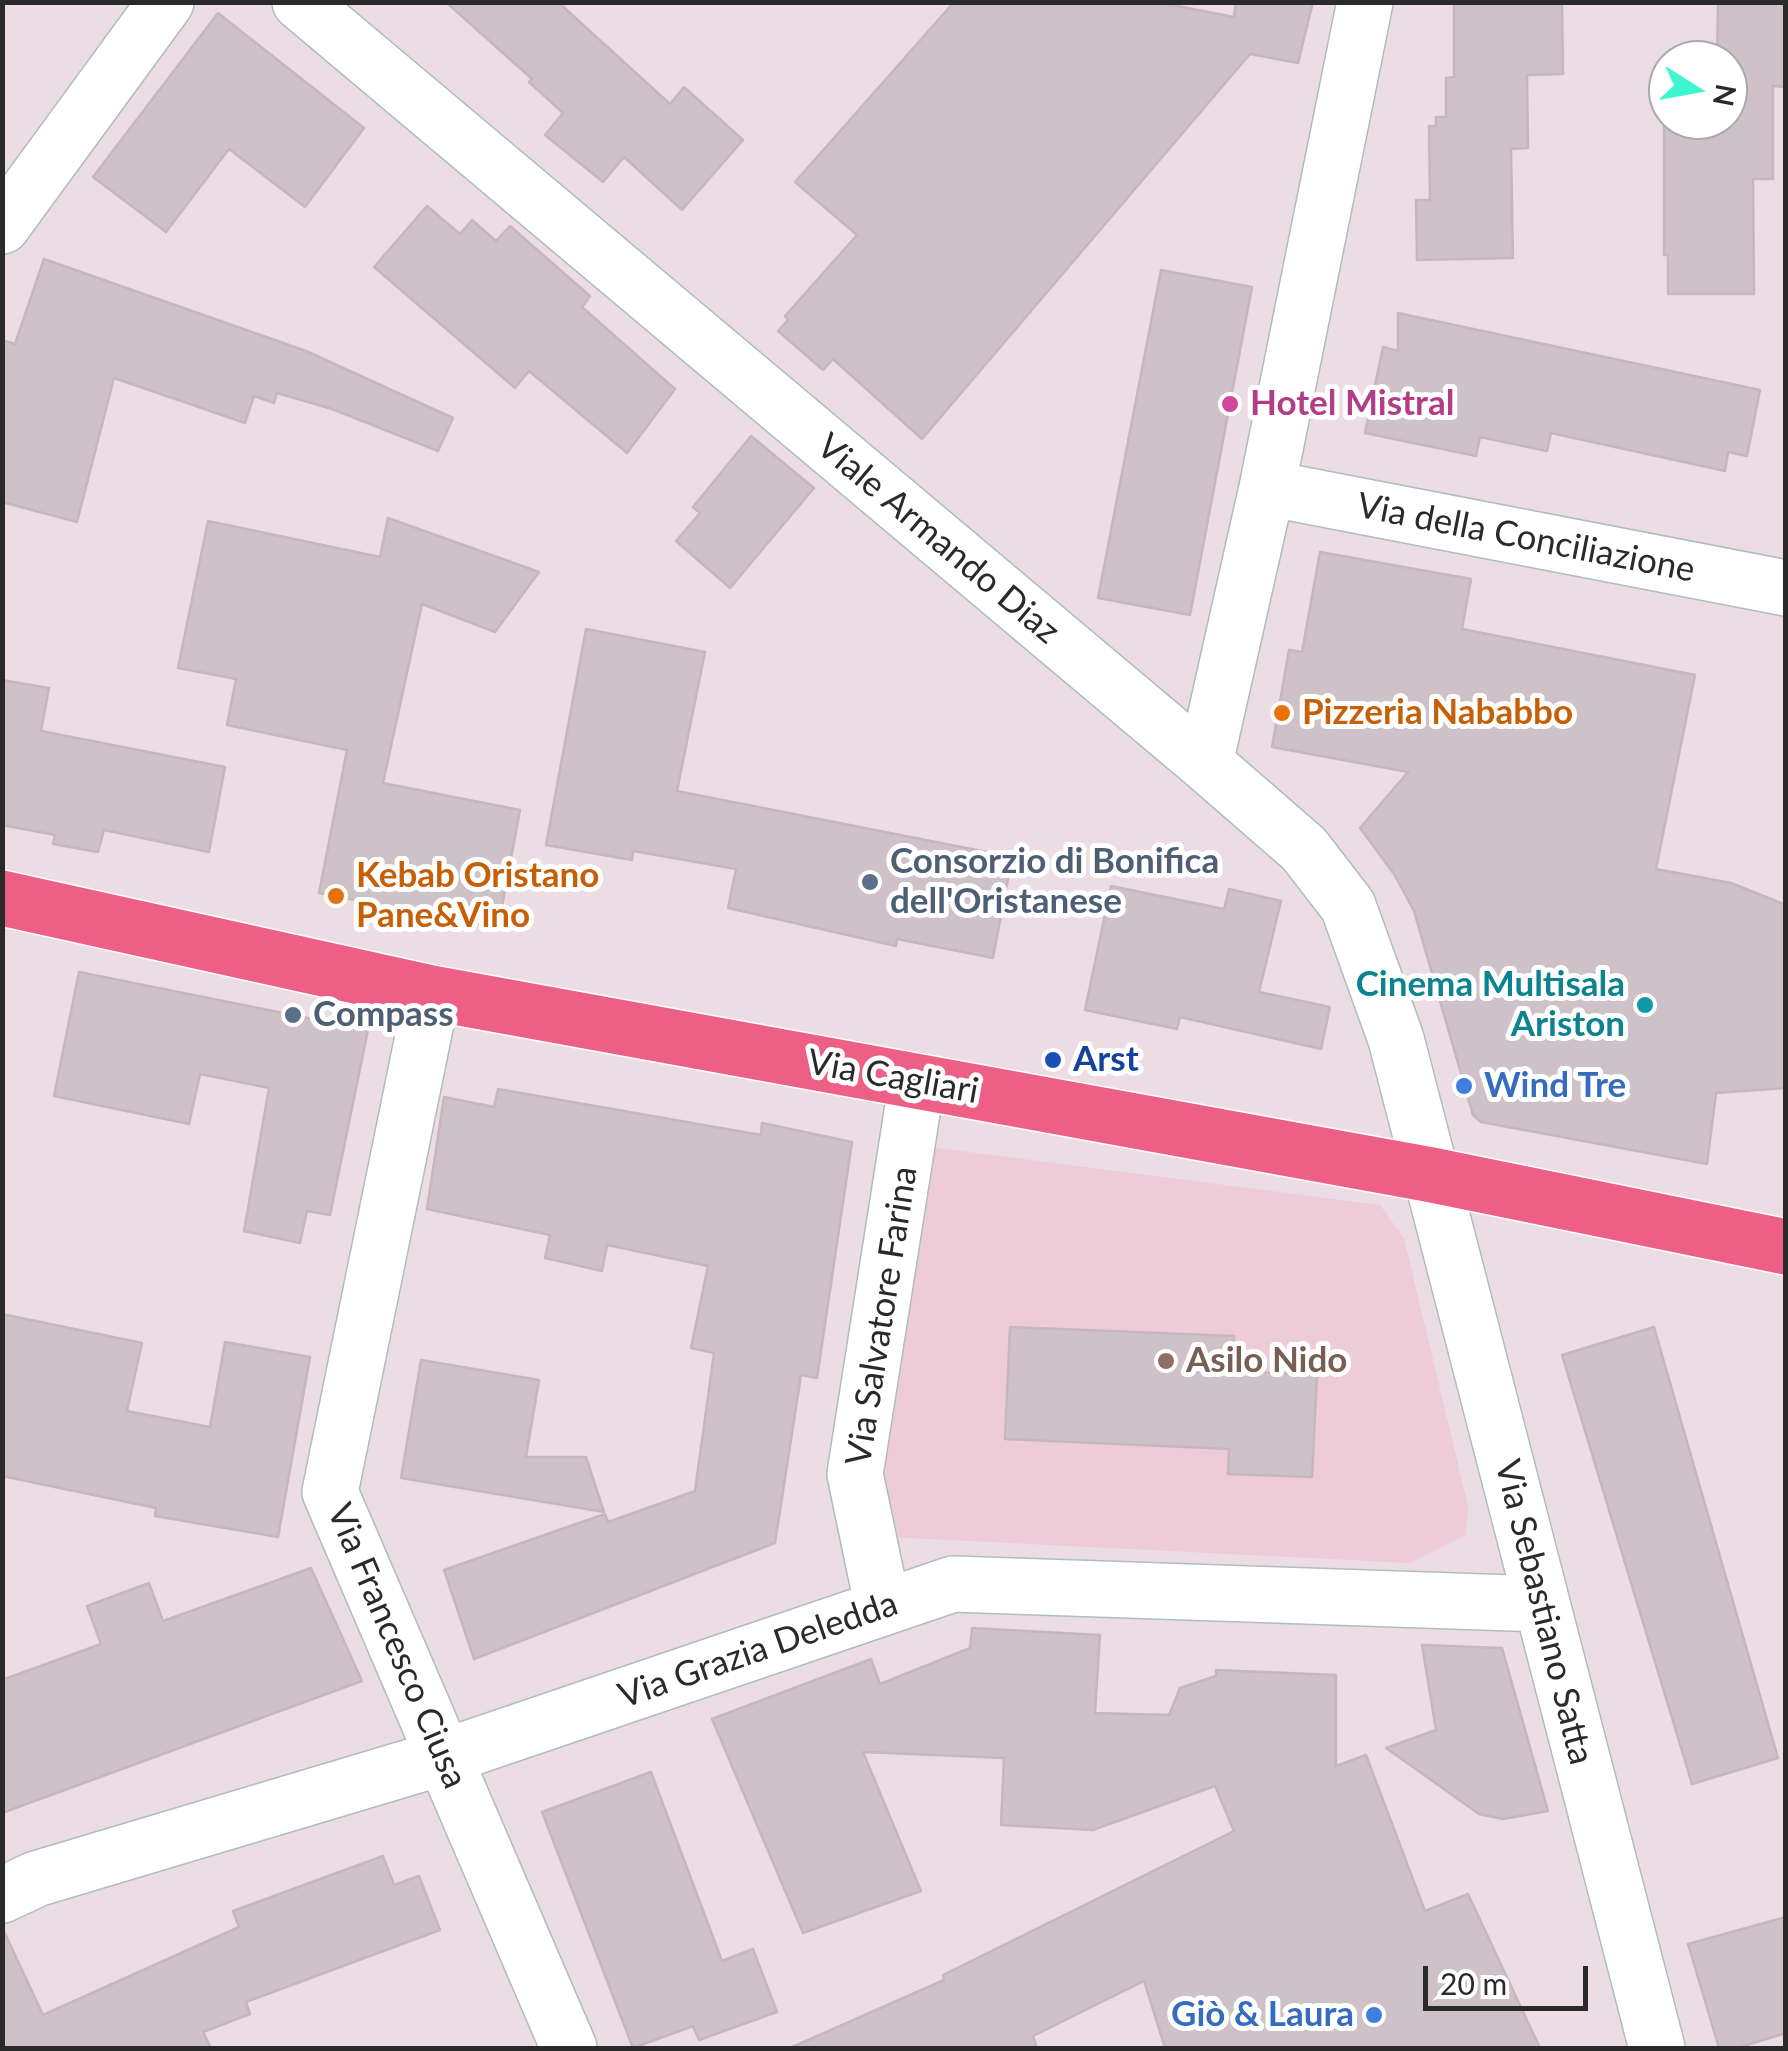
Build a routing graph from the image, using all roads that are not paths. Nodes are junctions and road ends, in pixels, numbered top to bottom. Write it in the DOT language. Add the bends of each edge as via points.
graph roads {
  1 [pos="166,2"];
  2 [pos="300,2"];
  3 [pos="1365,2"];
  4 [pos="12,205"];
  5 [pos="1267,488"];
  6 [pos="1784,581"];
  7 [pos="1204,763"];
  8 [pos="2,898"];
  9 [pos="432,993"];
  10 [pos="917,1082"];
  11 [pos="1432,1175"];
  12 [pos="1786,1247"];
  13 [pos="1542,1604"];
  14 [pos="883,1608"];
  15 [pos="444,1757"];
  16 [pos="2,1895"];
  17 [pos="569,2048"];
  18 [pos="1656,2048"];
  1 -- 4 [label="street"];
  2 -- 7 [label="street, Viale Armando Diaz"];
  3 -- 5 [label="street"];
  5 -- 6 [label="street, Via della Conciliazione"];
  5 -- 7 [label="street"];
  7 -- 11 [label="street, Viale Armando Diaz" via="1304,849 1348,906 1396,1039"];
  8 -- 9 [label="main road, Via Cagliari"];
  9 -- 10 [label="main road, Via Cagliari"];
  9 -- 15 [label="street, Via Francesco Ciusa" via="330,1492"];
  10 -- 11 [label="main road, Via Cagliari"];
  10 -- 14 [label="street, Via Salvatore Farina" via="855,1474"];
  11 -- 12 [label="main road, Via Cagliari"];
  11 -- 13 [label="street, Via Sebastiano Satta"];
  13 -- 14 [label="street, Via Grazia Deledda" via="953,1584"];
  13 -- 18 [label="street, Via Sebastiano Satta"];
  14 -- 15 [label="street, Via Grazia Deledda"];
  15 -- 16 [label="street, Via Grazia Deledda" via="36,1879"];
  15 -- 17 [label="street, Via Francesco Ciusa"];
}
